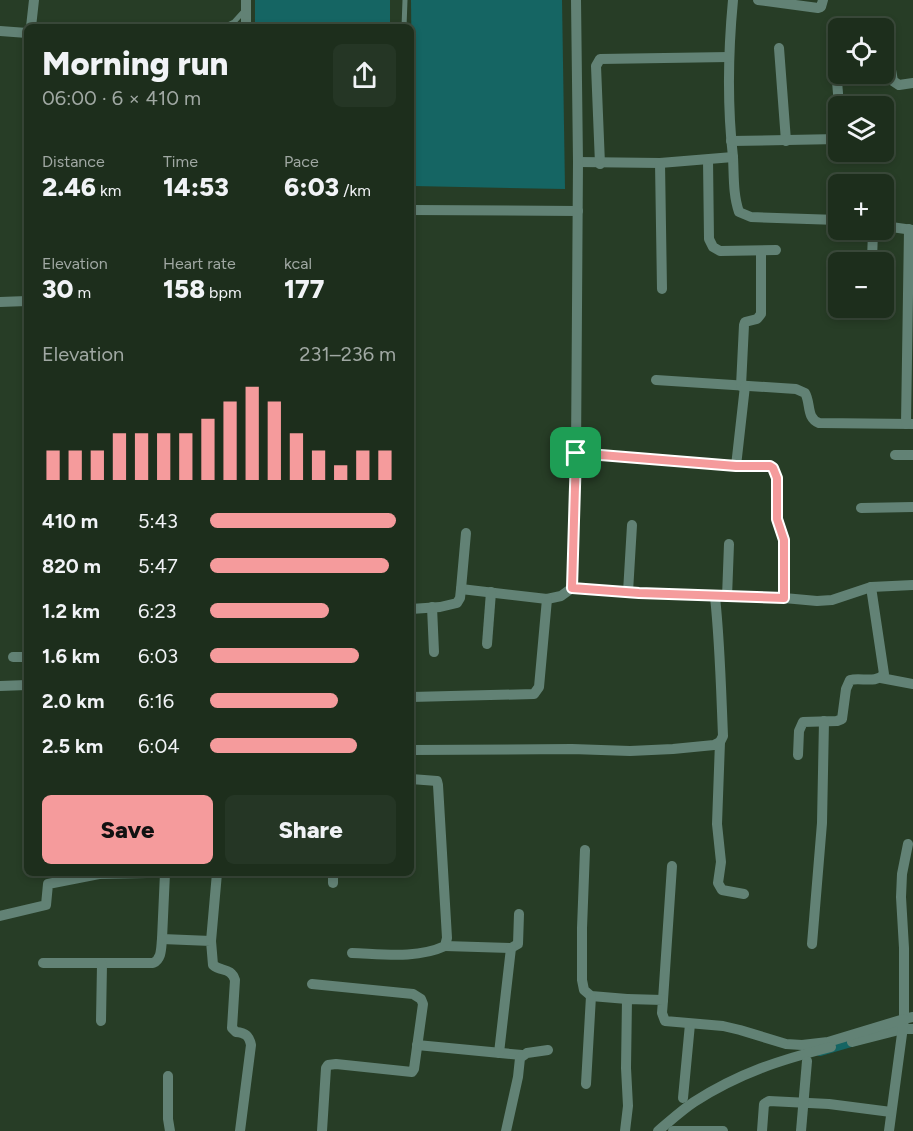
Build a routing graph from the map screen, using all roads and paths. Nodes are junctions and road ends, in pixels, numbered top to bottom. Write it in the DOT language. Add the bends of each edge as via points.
graph roads {
  1 [pos="34,0"];
  2 [pos="405,0"];
  3 [pos="576,0"];
  4 [pos="733,0"];
  5 [pos="758,0"];
  6 [pos="822,0"];
  7 [pos="246,5"];
  8 [pos="31,24"];
  9 [pos="230,24"];
  10 [pos="246,24"];
  11 [pos="404,24"];
  12 [pos="0,31"];
  13 [pos="24,33"];
  14 [pos="779,48"];
  15 [pos="729,57"];
  16 [pos="894,82"];
  17 [pos="913,83"];
  18 [pos="828,139"];
  19 [pos="731,141"];
  20 [pos="786,141"];
  21 [pos="733,157"];
  22 [pos="708,160"];
  23 [pos="578,162"];
  24 [pos="660,163"];
  25 [pos="600,164"];
  26 [pos="414,210"];
  27 [pos="578,211"];
  28 [pos="828,220"];
  29 [pos="894,227"];
  30 [pos="911,230"];
  31 [pos="777,250"];
  32 [pos="761,251"];
  33 [pos="662,289"];
  34 [pos="24,301"];
  35 [pos="0,302"];
  36 [pos="657,380"];
  37 [pos="743,386"];
  38 [pos="910,424"];
  39 [pos="576,453"];
  40 [pos="895,455"];
  41 [pos="913,455"];
  42 [pos="736,466"];
  43 [pos="913,507"];
  44 [pos="861,508"];
  45 [pos="632,525"];
  46 [pos="465,533"];
  47 [pos="729,544"];
  48 [pos="913,585"];
  49 [pos="871,587"];
  50 [pos="572,588"];
  51 [pos="461,589"];
  52 [pos="491,592"];
  53 [pos="628,592"];
  54 [pos="715,597"];
  55 [pos="727,597"];
  56 [pos="547,598"];
  57 [pos="784,598"];
  58 [pos="432,607"];
  59 [pos="414,609"];
  60 [pos="487,644"];
  61 [pos="434,652"];
  62 [pos="13,657"];
  63 [pos="24,657"];
  64 [pos="881,678"];
  65 [pos="913,684"];
  66 [pos="24,685"];
  67 [pos="0,686"];
  68 [pos="414,697"];
  69 [pos="824,721"];
  70 [pos="720,742"];
  71 [pos="414,750"];
  72 [pos="798,755"];
  73 [pos="414,779"];
  74 [pos="908,844"];
  75 [pos="585,850"];
  76 [pos="672,866"];
  77 [pos="89,876"];
  78 [pos="165,876"];
  79 [pos="217,876"];
  80 [pos="744,894"];
  81 [pos="519,914"];
  82 [pos="0,916"];
  83 [pos="162,939"];
  84 [pos="211,940"];
  85 [pos="812,944"];
  86 [pos="445,946"];
  87 [pos="511,948"];
  88 [pos="352,953"];
  89 [pos="42,963"];
  90 [pos="102,964"];
  91 [pos="312,984"];
  92 [pos="591,996"];
  93 [pos="627,999"];
  94 [pos="663,1000"];
  95 [pos="101,1021"];
  96 [pos="690,1024"];
  97 [pos="907,1024"];
  98 [pos="417,1045"];
  99 [pos="548,1050"];
  100 [pos="499,1053"];
  101 [pos="522,1055"];
  102 [pos="807,1061"];
  103 [pos="168,1076"];
  104 [pos="585,1084"];
  105 [pos="683,1098"];
  106 [pos="804,1103"];
  107 [pos="891,1112"];
  108 [pos="170,1131"];
  109 [pos="240,1131"];
  110 [pos="322,1131"];
  111 [pos="506,1131"];
  112 [pos="625,1131"];
  113 [pos="658,1131"];
  114 [pos="673,1131"];
  115 [pos="723,1131"];
  116 [pos="762,1131"];
  117 [pos="801,1131"];
  118 [pos="889,1131"];
  1 -- 8 [label="street"];
  2 -- 11 [label="lane"];
  3 -- 23 [label="street"];
  4 -- 15 [label="street"];
  5 -- 6 [label="street" via="818,8"];
  7 -- 9 [label="lane"];
  7 -- 10 [label="street"];
  12 -- 13 [label="street"];
  14 -- 20 [label="street"];
  15 -- 19 [label="street"];
  15 -- 25 [label="street" via="600,58 596,66"];
  16 -- 17 [label="street"];
  18 -- 20 [label="street"];
  19 -- 20 [label="street"];
  19 -- 21 [label="street"];
  21 -- 22 [label="street"];
  21 -- 28 [label="street" via="736,204 744,216"];
  22 -- 24 [label="street"];
  22 -- 32 [label="street" via="709,239 713,247 720,251"];
  23 -- 25 [label="street"];
  23 -- 27 [label="street"];
  24 -- 25 [label="street"];
  24 -- 33 [label="street"];
  26 -- 27 [label="street"];
  27 -- 39 [label="street"];
  29 -- 30 [label="street"];
  30 -- 38 [label="street"];
  31 -- 32 [label="street"];
  32 -- 37 [label="street" via="762,314 744,325"];
  34 -- 35 [label="street"];
  36 -- 37 [label="street"];
  37 -- 38 [label="street" via="805,393 810,416 819,423"];
  37 -- 42 [label="street"];
  39 -- 42 [label="street"];
  39 -- 50 [label="street"];
  40 -- 41 [label="street"];
  42 -- 57 [label="street" via="770,466 776,472 776,509 784,540"];
  43 -- 44 [label="street"];
  45 -- 53 [label="street"];
  46 -- 51 [label="street"];
  47 -- 55 [label="street"];
  48 -- 49 [label="street"];
  49 -- 57 [label="street" via="832,600"];
  49 -- 64 [label="street" via="884,668"];
  50 -- 53 [label="street"];
  50 -- 56 [label="street" via="561,596"];
  51 -- 52 [label="street"];
  51 -- 58 [label="street" via="457,603"];
  52 -- 56 [label="street"];
  52 -- 60 [label="street"];
  53 -- 54 [label="street"];
  54 -- 55 [label="street"];
  54 -- 70 [label="street" via="722,694"];
  55 -- 57 [label="street"];
  56 -- 68 [label="street" via="539,687 534,694"];
  58 -- 59 [label="street"];
  58 -- 61 [label="street"];
  62 -- 63 [label="street"];
  64 -- 65 [label="street"];
  64 -- 69 [label="street" via="850,680 842,719"];
  66 -- 67 [label="street"];
  69 -- 72 [label="street" via="800,725"];
  69 -- 85 [label="street" via="822,823"];
  70 -- 71 [label="street" via="630,751"];
  70 -- 80 [label="street" via="718,883 722,890"];
  73 -- 86 [label="street" via="432,779 438,785"];
  74 -- 97 [label="street" via="901,897"];
  75 -- 92 [label="street" via="582,980 584,990"];
  76 -- 94 [label="street"];
  77 -- 82 [label="street" via="48,884 46,905"];
  78 -- 83 [label="street"];
  79 -- 84 [label="street"];
  81 -- 87 [label="street" via="518,944"];
  83 -- 84 [label="street"];
  83 -- 90 [label="street" via="158,961"];
  84 -- 109 [label="street" via="213,964 229,970 235,980 232,1028 245,1033 251,1045"];
  86 -- 87 [label="street"];
  86 -- 88 [label="street" via="413,953"];
  87 -- 100 [label="street"];
  89 -- 90 [label="street"];
  90 -- 95 [label="street"];
  91 -- 98 [label="street" via="418,995 423,1004"];
  92 -- 93 [label="street"];
  92 -- 104 [label="street"];
  93 -- 94 [label="street"];
  93 -- 112 [label="street"];
  94 -- 96 [label="street" via="664,1021"];
  96 -- 97 [label="street" via="740,1030 802,1045"];
  96 -- 105 [label="street"];
  97 -- 107 [label="street"];
  97 -- 113 [label="street" via="757,1069 693,1102"];
  98 -- 100 [label="street"];
  98 -- 110 [label="street" via="412,1072 328,1065"];
  99 -- 101 [label="street"];
  100 -- 101 [label="street"];
  101 -- 111 [label="street"];
  102 -- 106 [label="street"];
  103 -- 108 [label="street"];
  106 -- 107 [label="street"];
  106 -- 116 [label="street" via="766,1102"];
  106 -- 117 [label="street"];
  107 -- 118 [label="street"];
  114 -- 115 [label="street"];
}
